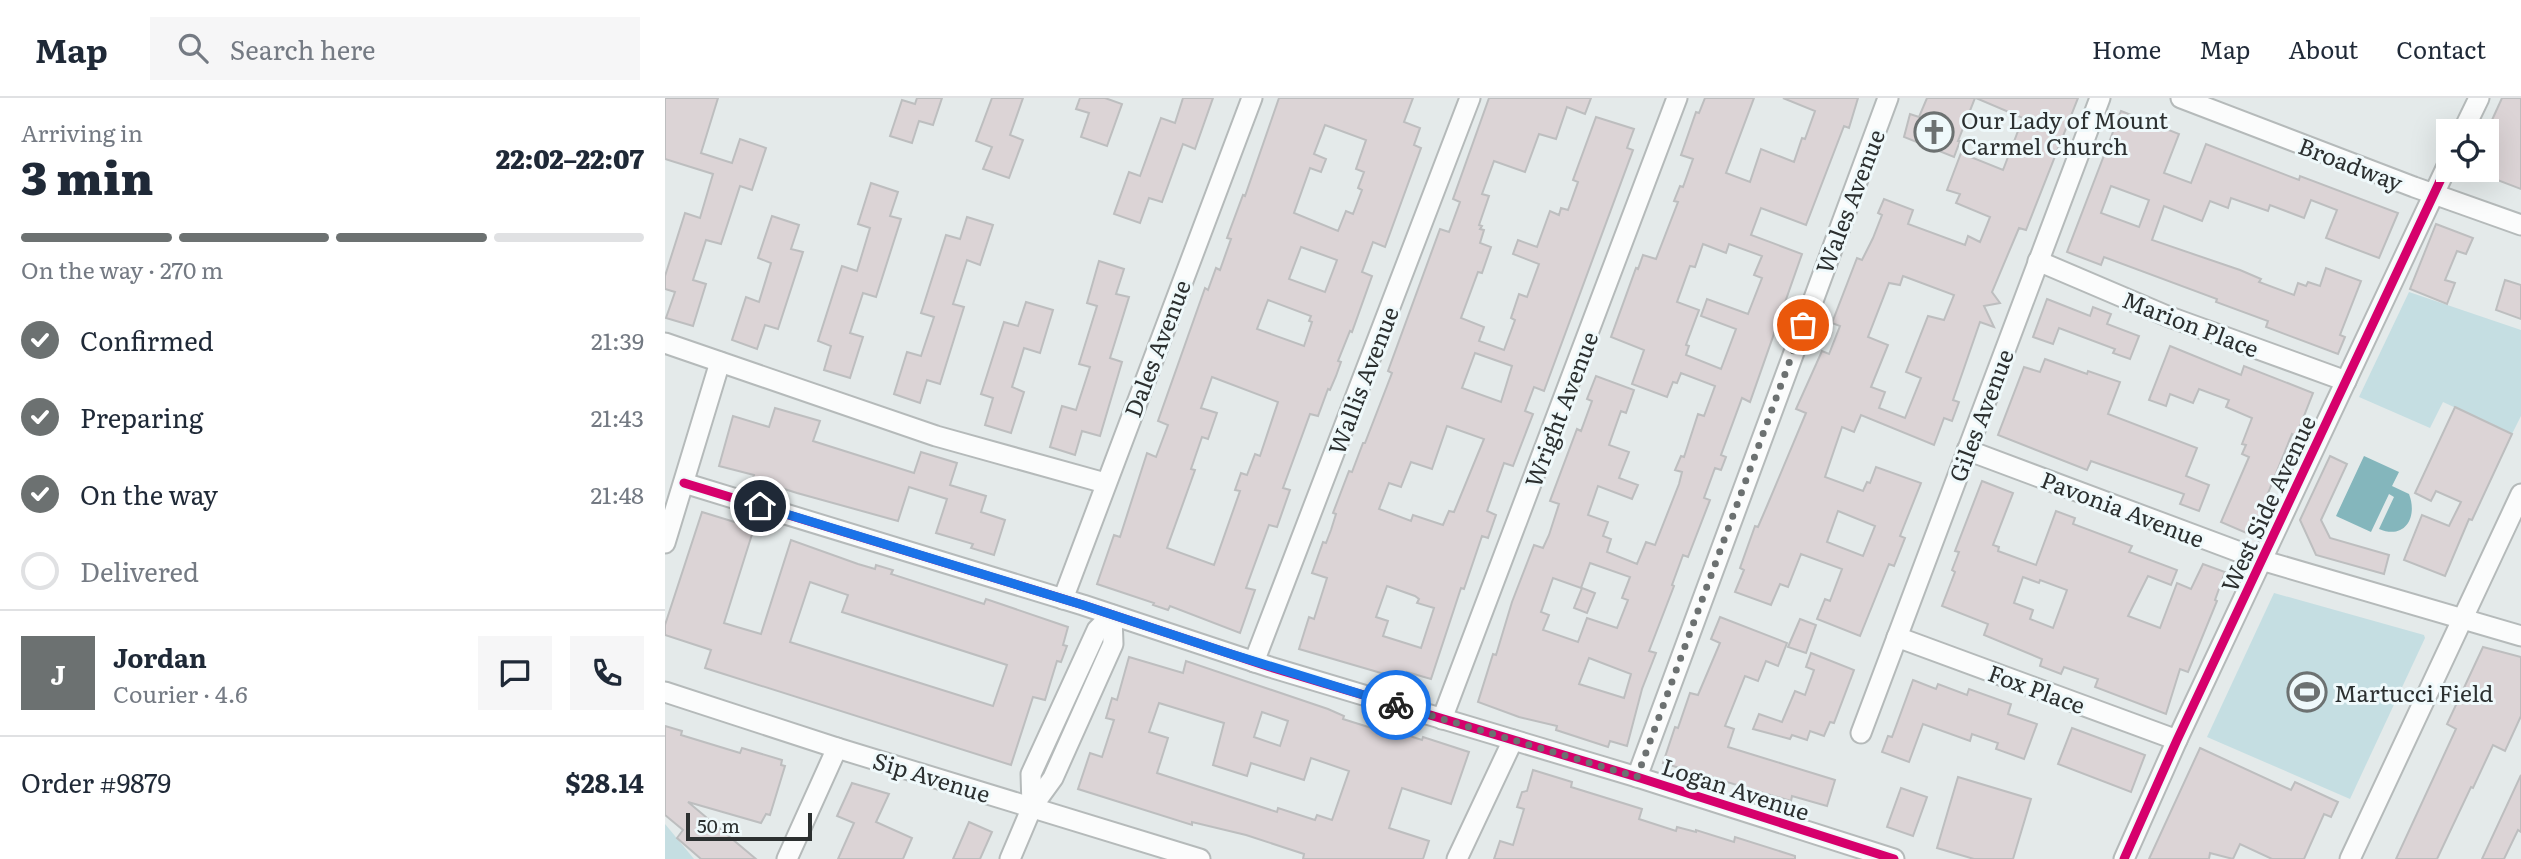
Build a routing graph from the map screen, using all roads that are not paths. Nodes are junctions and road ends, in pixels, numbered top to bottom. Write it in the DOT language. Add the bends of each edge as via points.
graph roads {
  1 [pos="1252,98"];
  2 [pos="1470,98"];
  3 [pos="1677,98"];
  4 [pos="1888,98"];
  5 [pos="2100,98"];
  6 [pos="2181,98"];
  7 [pos="2479,98"];
  8 [pos="2469,119"];
  9 [pos="2440,182"];
  10 [pos="2434,195"];
  11 [pos="2521,225"];
  12 [pos="2038,261"];
  13 [pos="665,343"];
  14 [pos="720,362"];
  15 [pos="2346,381"];
  16 [pos="1967,450"];
  17 [pos="684,483"];
  18 [pos="1105,483"];
  19 [pos="2521,494"];
  20 [pos="665,544"];
  21 [pos="2261,560"];
  22 [pos="1063,599"];
  23 [pos="1112,615"];
  24 [pos="2462,619"];
  25 [pos="2521,636"];
  26 [pos="1897,637"];
  27 [pos="1254,662"];
  28 [pos="665,692"];
  29 [pos="1442,719"];
  30 [pos="1861,733"];
  31 [pos="1513,740"];
  32 [pos="2177,740"];
  33 [pos="837,748"];
  34 [pos="1637,777"];
  35 [pos="1032,807"];
  36 [pos="787,859"];
  37 [pos="1010,859"];
  38 [pos="1200,859"];
  39 [pos="1457,859"];
  40 [pos="1894,859"];
  41 [pos="2124,859"];
  42 [pos="2350,859"];
  1 -- 18 [label="street, Dales Avenue"];
  2 -- 27 [label="street, Wallis Avenue"];
  3 -- 29 [label="street, Wright Avenue"];
  4 -- 34 [label="street, Wales Avenue"];
  5 -- 12 [label="street, Giles Avenue"];
  6 -- 10 [label="street, Broadway"];
  7 -- 8 [label="street"];
  9 -- 10 [label="street, West Side Avenue"];
  10 -- 11 [label="street, Broadway"];
  10 -- 15 [label="street, West Side Avenue"];
  12 -- 15 [label="street, Marion Place" via="2168,316"];
  12 -- 16 [label="street, Giles Avenue"];
  13 -- 14 [label="street"];
  14 -- 17 [label="street"];
  14 -- 18 [label="street" via="936,436"];
  15 -- 21 [label="street, West Side Avenue"];
  16 -- 21 [label="street, Pavonia Avenue"];
  16 -- 26 [label="street, Giles Avenue"];
  17 -- 20 [label="street"];
  17 -- 22 [label="street, Logan Avenue"];
  18 -- 22 [label="street, Dales Avenue"];
  19 -- 24 [label="street"];
  21 -- 24 [label="street, Pavonia Avenue"];
  21 -- 32 [label="street, West Side Avenue"];
  22 -- 23 [label="street, Logan Avenue"];
  23 -- 27 [label="street, Logan Avenue"];
  23 -- 35 [label="street" via="1097,630 1031,774"];
  24 -- 25 [label="street, Pavonia Avenue"];
  24 -- 42 [label="street"];
  26 -- 30 [label="street, Giles Avenue"];
  26 -- 32 [label="street, Fox Place"];
  27 -- 29 [label="street, Logan Avenue"];
  28 -- 33 [label="street, Sip Avenue"];
  29 -- 31 [label="street, Logan Avenue"];
  31 -- 34 [label="street, Logan Avenue"];
  31 -- 39 [label="street"];
  32 -- 41 [label="street, West Side Avenue"];
  33 -- 35 [label="street, Sip Avenue"];
  33 -- 36 [label="street"];
  34 -- 40 [label="street, Logan Avenue"];
  35 -- 37 [label="street"];
  35 -- 38 [label="street, Sip Avenue"];
}
